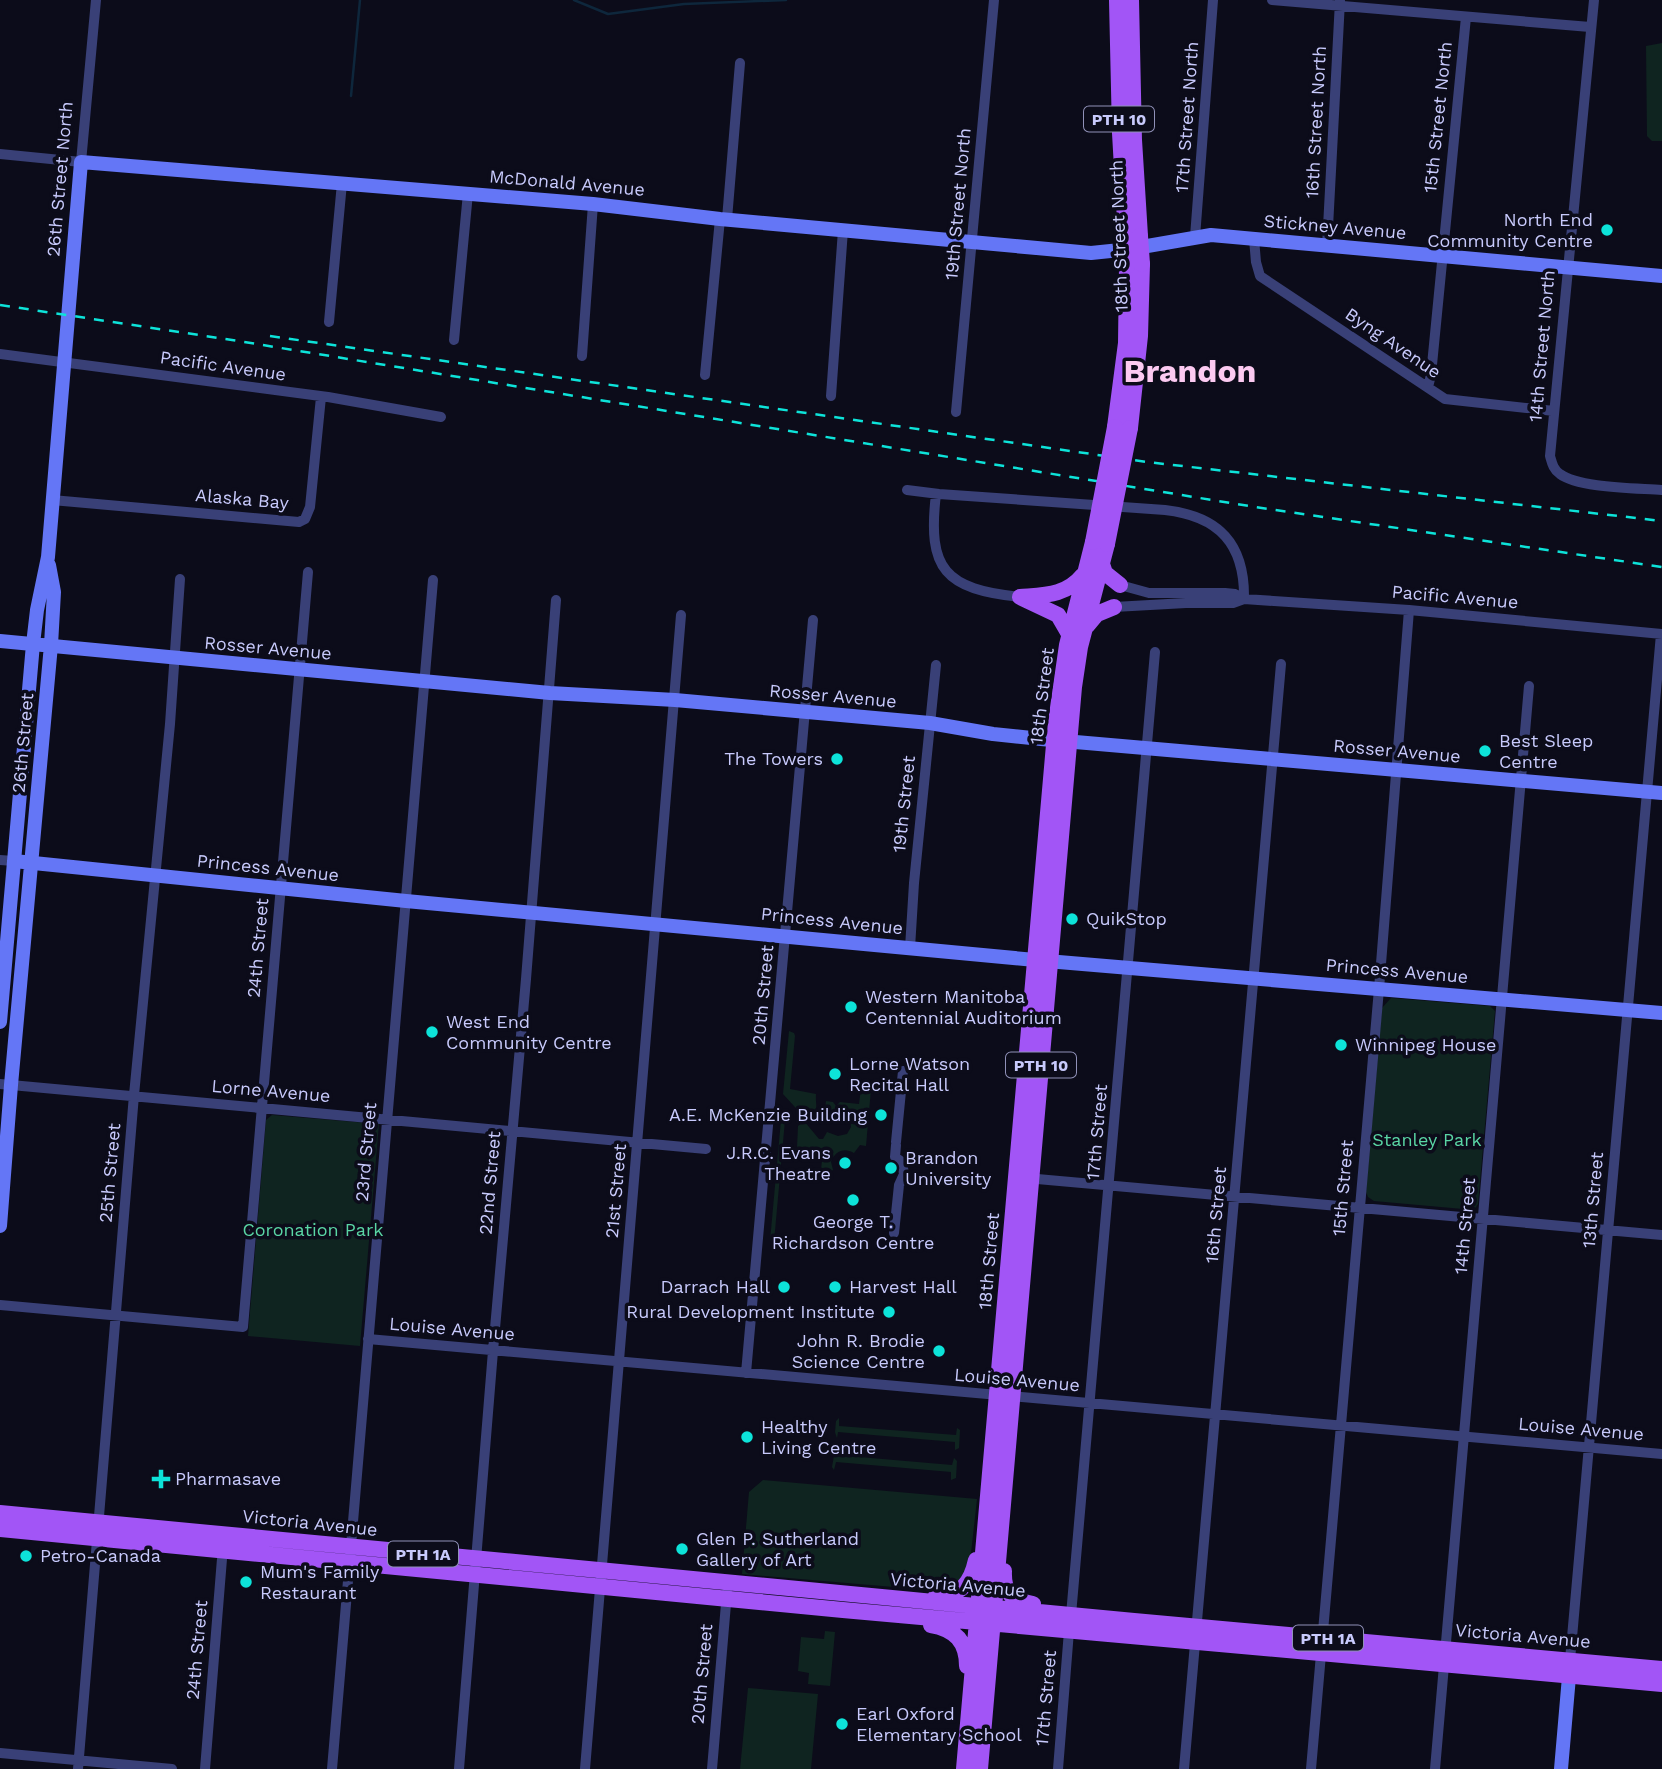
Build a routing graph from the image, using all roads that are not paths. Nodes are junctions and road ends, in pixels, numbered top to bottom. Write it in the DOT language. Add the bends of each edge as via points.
graph roads {
  1 [pos="96,0"];
  2 [pos="994,0"];
  3 [pos="1117,0"];
  4 [pos="1131,0"];
  5 [pos="1213,0"];
  6 [pos="1272,0"];
  7 [pos="1594,0"];
  8 [pos="1340,4"];
  9 [pos="1466,17"];
  10 [pos="1590,27"];
  11 [pos="740,63"];
  12 [pos="0,154"];
  13 [pos="82,162"];
  14 [pos="342,183"];
  15 [pos="468,193"];
  16 [pos="593,204"];
  17 [pos="724,219"];
  18 [pos="843,230"];
  19 [pos="1195,237"];
  20 [pos="1254,239"];
  21 [pos="1132,241"];
  22 [pos="972,242"];
  23 [pos="1327,246"];
  24 [pos="1443,257"];
  25 [pos="1567,267"];
  26 [pos="1662,276"];
  27 [pos="329,321"];
  28 [pos="454,340"];
  29 [pos="0,354"];
  30 [pos="582,356"];
  31 [pos="64,361"];
  32 [pos="705,375"];
  33 [pos="1428,387"];
  34 [pos="831,396"];
  35 [pos="321,397"];
  36 [pos="1555,411"];
  37 [pos="956,412"];
  38 [pos="441,417"];
  39 [pos="1122,427"];
  40 [pos="1662,489"];
  41 [pos="907,490"];
  42 [pos="936,494"];
  43 [pos="52,500"];
  44 [pos="1100,543"];
  45 [pos="48,556"];
  46 [pos="1102,564"];
  47 [pos="308,572"];
  48 [pos="1084,573"];
  49 [pos="180,579"];
  50 [pos="433,580"];
  51 [pos="1120,585"];
  52 [pos="1020,597"];
  53 [pos="1244,599"];
  54 [pos="556,600"];
  55 [pos="1114,607"];
  56 [pos="1409,610"];
  57 [pos="681,615"];
  58 [pos="813,620"];
  59 [pos="1077,631"];
  60 [pos="1662,634"];
  61 [pos="0,641"];
  62 [pos="33,644"];
  63 [pos="51,645"];
  64 [pos="1155,652"];
  65 [pos="173,658"];
  66 [pos="936,664"];
  67 [pos="1281,664"];
  68 [pos="299,670"];
  69 [pos="424,681"];
  70 [pos="1529,686"];
  71 [pos="550,693"];
  72 [pos="674,701"];
  73 [pos="804,713"];
  74 [pos="930,723"];
  75 [pos="1062,741"];
  76 [pos="1149,747"];
  77 [pos="1273,759"];
  78 [pos="1397,770"];
  79 [pos="1522,781"];
  80 [pos="1655,792"];
  81 [pos="7,860"];
  82 [pos="32,863"];
  83 [pos="156,875"];
  84 [pos="281,889"];
  85 [pos="406,901"];
  86 [pos="531,913"];
  87 [pos="656,923"];
  88 [pos="786,936"];
  89 [pos="910,948"];
  90 [pos="1042,961"];
  91 [pos="1129,968"];
  92 [pos="1253,978"];
  93 [pos="1379,989"];
  94 [pos="1503,1000"];
  95 [pos="1628,1010"];
  96 [pos="1662,1013"];
  97 [pos="0,1023"];
  98 [pos="903,1071"];
  99 [pos="5,1084"];
  100 [pos="134,1095"];
  101 [pos="262,1108"];
  102 [pos="386,1119"];
  103 [pos="513,1132"];
  104 [pos="638,1144"];
  105 [pos="706,1150"];
  106 [pos="1024,1178"];
  107 [pos="1110,1186"];
  108 [pos="1235,1197"];
  109 [pos="1359,1208"];
  110 [pos="1484,1219"];
  111 [pos="0,1226"];
  112 [pos="1609,1230"];
  113 [pos="894,1233"];
  114 [pos="1662,1234"];
  115 [pos="0,1305"];
  116 [pos="116,1315"];
  117 [pos="368,1339"];
  118 [pos="492,1351"];
  119 [pos="618,1362"];
  120 [pos="746,1374"];
  121 [pos="1005,1397"];
  122 [pos="1091,1404"];
  123 [pos="1216,1415"];
  124 [pos="1341,1426"];
  125 [pos="1464,1437"];
  126 [pos="1590,1448"];
  127 [pos="1662,1454"];
  128 [pos="991,1463"];
  129 [pos="1003,1503"];
  130 [pos="0,1513"];
  131 [pos="0,1529"];
  132 [pos="98,1531"];
  133 [pos="224,1542"];
  134 [pos="351,1555"];
  135 [pos="475,1567"];
  136 [pos="601,1579"];
  137 [pos="727,1590"];
  138 [pos="844,1602"];
  139 [pos="986,1615"];
  140 [pos="1071,1619"];
  141 [pos="1051,1629"];
  142 [pos="1197,1634"];
  143 [pos="1322,1645"];
  144 [pos="1445,1656"];
  145 [pos="1570,1668"];
  146 [pos="1662,1669"];
  147 [pos="1662,1684"];
  148 [pos="976,1723"];
  149 [pos="0,1753"];
  150 [pos="79,1765"];
  151 [pos="172,1769"];
  152 [pos="205,1769"];
  153 [pos="332,1769"];
  154 [pos="459,1769"];
  155 [pos="585,1769"];
  156 [pos="712,1769"];
  157 [pos="964,1769"];
  158 [pos="980,1769"];
  159 [pos="1058,1769"];
  160 [pos="1184,1769"];
  161 [pos="1311,1769"];
  162 [pos="1435,1769"];
  163 [pos="1561,1769"];
  1 -- 13 [label="street, 26th Street North"];
  2 -- 22 [label="street, 19th Street North"];
  3 -- 21 [label="main road, 18th Street North / PTH 10" via="1119,106"];
  4 -- 21 [label="main road, 18th Street North / PTH 10"];
  5 -- 19 [label="street, 17th Street North"];
  6 -- 8 [label="street"];
  7 -- 10 [label="street, 14th Street North"];
  8 -- 9 [label="street"];
  8 -- 23 [label="street, 16th Street North"];
  9 -- 10 [label="street"];
  9 -- 24 [label="street, 15th Street North"];
  10 -- 25 [label="street, 14th Street North"];
  11 -- 17 [label="street"];
  12 -- 13 [label="street, McDonald Avenue"];
  13 -- 14 [label="street, McDonald Avenue"];
  13 -- 31 [label="street, 26th Street North"];
  14 -- 15 [label="street, McDonald Avenue"];
  14 -- 27 [label="street"];
  15 -- 16 [label="street, McDonald Avenue"];
  15 -- 28 [label="street"];
  16 -- 17 [label="street, McDonald Avenue"];
  16 -- 30 [label="street"];
  17 -- 18 [label="street, McDonald Avenue"];
  17 -- 32 [label="street"];
  18 -- 22 [label="street, McDonald Avenue"];
  18 -- 34 [label="street"];
  19 -- 20 [label="street, Stickney Avenue"];
  19 -- 21 [label="street, Stickney Avenue"];
  20 -- 23 [label="street, Stickney Avenue"];
  20 -- 33 [label="street, Byng Avenue" via="1260,276"];
  21 -- 22 [label="street, McDonald Avenue" via="1091,253"];
  21 -- 39 [label="main road, 18th Street North / PTH 10, bridge"];
  22 -- 37 [label="street, 19th Street North"];
  23 -- 24 [label="street, Stickney Avenue"];
  24 -- 25 [label="street, Stickney Avenue"];
  24 -- 33 [label="street, 15th Street North"];
  25 -- 26 [label="street, Stickney Avenue"];
  25 -- 36 [label="street, 14th Street North"];
  29 -- 31 [label="street, Pacific Avenue"];
  31 -- 35 [label="street, Pacific Avenue"];
  31 -- 43 [label="street, 26th Street"];
  33 -- 36 [label="street, Byng Avenue" via="1445,399"];
  35 -- 38 [label="street, Pacific Avenue"];
  35 -- 43 [label="street, Alaska Bay" via="309,514 299,522"];
  36 -- 40 [label="street, 14th Street North" via="1550,456 1553,467 1568,479"];
  39 -- 44 [label="main road, 18th Street / PTH 10, bridge"];
  41 -- 42 [label="street"];
  42 -- 52 [label="street" via="933,539 948,572 979,592"];
  42 -- 53 [label="street" via="1164,510 1199,518 1222,531 1235,550 1243,573"];
  43 -- 45 [label="street, 26th Street"];
  44 -- 46 [label="main road, 18th Street / PTH 10"];
  44 -- 48 [label="main road, 18th Street / PTH 10"];
  45 -- 62 [label="street, 26th Street"];
  45 -- 63 [label="street, 26th Street" via="54,592"];
  46 -- 51 [label="main road"];
  46 -- 59 [label="main road, 18th Street / PTH 10"];
  47 -- 68 [label="street, 24th Street"];
  48 -- 52 [label="main road" via="1060,592"];
  48 -- 59 [label="main road, 18th Street / PTH 10"];
  49 -- 65 [label="street, 25th Street"];
  50 -- 69 [label="street, 23rd Street"];
  51 -- 53 [label="street, Pacific Avenue" via="1149,593 1225,593"];
  52 -- 59 [label="main road" via="1058,615"];
  53 -- 55 [label="street, Pacific Avenue"];
  53 -- 56 [label="street, Pacific Avenue"];
  54 -- 71 [label="street, 22nd Street"];
  55 -- 59 [label="main road"];
  56 -- 60 [label="street, Pacific Avenue"];
  56 -- 78 [label="street, 15th Street"];
  57 -- 72 [label="street, 21st Street"];
  58 -- 73 [label="street, 20th Street"];
  59 -- 75 [label="main road, 18th Street / PTH 10" via="1077,668"];
  60 -- 80 [label="street, 13th Street"];
  61 -- 62 [label="street, Rosser Avenue"];
  62 -- 63 [label="street, Rosser Avenue"];
  62 -- 81 [label="street, 26th Street"];
  63 -- 65 [label="street, Rosser Avenue"];
  63 -- 82 [label="street, 26th Street"];
  64 -- 76 [label="street, 17th Street"];
  65 -- 68 [label="street, Rosser Avenue"];
  65 -- 83 [label="street, 25th Street"];
  66 -- 74 [label="street, 19th Street"];
  67 -- 77 [label="street, 16th Street"];
  68 -- 69 [label="street, Rosser Avenue"];
  68 -- 84 [label="street, 24th Street"];
  69 -- 71 [label="street, Rosser Avenue"];
  69 -- 85 [label="street, 23rd Street"];
  70 -- 79 [label="street, 14th Street"];
  71 -- 72 [label="street, Rosser Avenue"];
  71 -- 86 [label="street, 22nd Street"];
  72 -- 73 [label="street, Rosser Avenue"];
  72 -- 87 [label="street, 21st Street"];
  73 -- 74 [label="street, Rosser Avenue"];
  73 -- 88 [label="street, 20th Street"];
  74 -- 75 [label="street, Rosser Avenue"];
  74 -- 89 [label="street, 19th Street"];
  75 -- 76 [label="street, Rosser Avenue"];
  75 -- 90 [label="main road, 18th Street / PTH 10"];
  76 -- 77 [label="street, Rosser Avenue"];
  76 -- 91 [label="street, 17th Street"];
  77 -- 78 [label="street, Rosser Avenue"];
  77 -- 92 [label="street, 16th Street"];
  78 -- 79 [label="street, Rosser Avenue"];
  78 -- 93 [label="street, 15th Street"];
  79 -- 80 [label="street, Rosser Avenue"];
  79 -- 94 [label="street, 14th Street"];
  80 -- 95 [label="street, 13th Street"];
  81 -- 82 [label="street, Princess Avenue"];
  81 -- 97 [label="street, 26th Street"];
  82 -- 83 [label="street, Princess Avenue"];
  82 -- 99 [label="street, 26th Street"];
  83 -- 84 [label="street, Princess Avenue"];
  83 -- 100 [label="street, 25th Street"];
  84 -- 85 [label="street, Princess Avenue"];
  84 -- 101 [label="street, 24th Street"];
  85 -- 86 [label="street, Princess Avenue"];
  85 -- 102 [label="street, 23rd Street"];
  86 -- 87 [label="street, Princess Avenue"];
  86 -- 103 [label="street, 22nd Street"];
  87 -- 88 [label="street, Princess Avenue"];
  87 -- 104 [label="street, 21st Street"];
  88 -- 89 [label="street, Princess Avenue"];
  88 -- 120 [label="street, 20th Street"];
  89 -- 90 [label="street, Princess Avenue"];
  90 -- 91 [label="street, Princess Avenue"];
  90 -- 106 [label="main road, 18th Street / PTH 10"];
  91 -- 92 [label="street, Princess Avenue"];
  91 -- 107 [label="street, 17th Street"];
  92 -- 93 [label="street, Princess Avenue"];
  92 -- 108 [label="street, 16th Street"];
  93 -- 94 [label="street, Princess Avenue"];
  93 -- 109 [label="street, 15th Street"];
  94 -- 95 [label="street, Princess Avenue"];
  94 -- 110 [label="street, 14th Street"];
  95 -- 96 [label="street, Princess Avenue"];
  95 -- 112 [label="street, 13th Street"];
  98 -- 113 [label="street" via="895,1157 905,1170"];
  99 -- 100 [label="street, Lorne Avenue"];
  99 -- 111 [label="street, 26th Street"];
  100 -- 101 [label="street, Lorne Avenue"];
  100 -- 116 [label="street, 25th Street"];
  101 -- 102 [label="street, Lorne Avenue"];
  101 -- 116 [label="street, 24th Street" via="243,1327"];
  102 -- 103 [label="street, Lorne Avenue"];
  102 -- 117 [label="street, 23rd Street"];
  103 -- 104 [label="street, Lorne Avenue"];
  103 -- 118 [label="street, 22nd Street"];
  104 -- 105 [label="street, Lorne Avenue"];
  104 -- 119 [label="street, 21st Street"];
  106 -- 107 [label="street"];
  106 -- 121 [label="main road, 18th Street / PTH 10"];
  107 -- 108 [label="street"];
  107 -- 122 [label="street, 17th Street"];
  108 -- 109 [label="street"];
  108 -- 123 [label="street, 16th Street"];
  109 -- 110 [label="street"];
  109 -- 124 [label="street, 15th Street"];
  110 -- 112 [label="street"];
  110 -- 125 [label="street, 14th Street"];
  112 -- 114 [label="street"];
  112 -- 126 [label="street, 13th Street"];
  115 -- 116 [label="street"];
  116 -- 132 [label="street, 25th Street"];
  117 -- 118 [label="street, Louise Avenue"];
  117 -- 134 [label="street, 23rd Street"];
  118 -- 119 [label="street, Louise Avenue"];
  118 -- 135 [label="street, 22nd Street"];
  119 -- 120 [label="street, Louise Avenue"];
  119 -- 136 [label="street, 21st Street"];
  120 -- 121 [label="street, Louise Avenue"];
  121 -- 122 [label="street, Louise Avenue"];
  121 -- 128 [label="main road, 18th Street / PTH 10"];
  121 -- 129 [label="main road, 18th Street / PTH 10"];
  122 -- 123 [label="street, Louise Avenue"];
  122 -- 140 [label="street, 17th Street"];
  123 -- 124 [label="street, Louise Avenue"];
  123 -- 142 [label="street, 16th Street"];
  124 -- 125 [label="street, Louise Avenue"];
  124 -- 143 [label="street, 15th Street"];
  125 -- 126 [label="street, Louise Avenue"];
  125 -- 144 [label="street, 14th Street"];
  126 -- 127 [label="street, Louise Avenue"];
  126 -- 145 [label="street, 13th Street"];
  128 -- 138 [label="main road" via="974,1567 963,1588 942,1596 910,1594"];
  128 -- 139 [label="main road, 18th Street / PTH 10"];
  129 -- 139 [label="main road, 18th Street / PTH 10"];
  129 -- 140 [label="main road" via="1006,1592"];
  130 -- 132 [label="main road, Victoria Avenue / PTH 1A"];
  131 -- 132 [label="main road, Victoria Avenue / PTH 1A"];
  132 -- 133 [label="main road, Victoria Avenue / PTH 1A"];
  132 -- 150 [label="street, 25th Street"];
  133 -- 134 [label="main road, Victoria Avenue / PTH 1A"];
  133 -- 152 [label="street, 24th Street"];
  134 -- 135 [label="main road, Victoria Avenue / PTH 1A"];
  134 -- 153 [label="street, 23rd Street"];
  135 -- 136 [label="main road, Victoria Avenue / PTH 1A"];
  135 -- 154 [label="street, 22nd Street"];
  136 -- 137 [label="main road, Victoria Avenue / PTH 1A"];
  136 -- 155 [label="street, 21st Street"];
  137 -- 138 [label="main road, Victoria Avenue / PTH 1A"];
  137 -- 156 [label="street, 20th Street"];
  138 -- 139 [label="main road, Victoria Avenue / PTH 1A"];
  138 -- 148 [label="main road" via="870,1617 953,1632 964,1644 965,1704"];
  139 -- 140 [label="main road, Victoria Avenue / PTH 1A"];
  139 -- 141 [label="main road, Victoria Avenue / PTH 1A"];
  139 -- 148 [label="main road, 18th Street / PTH 10"];
  140 -- 141 [label="main road, Victoria Avenue / PTH 1A"];
  140 -- 142 [label="main road, Victoria Avenue / PTH 1A"];
  140 -- 142 [label="main road, Victoria Avenue / PTH 1A" via="1094,1617"];
  140 -- 159 [label="street, 17th Street"];
  141 -- 148 [label="main road" via="1017,1633 1002,1641 992,1700"];
  142 -- 143 [label="main road, Victoria Avenue / PTH 1A"];
  142 -- 160 [label="street, 16th Street"];
  143 -- 144 [label="main road, Victoria Avenue / PTH 1A"];
  143 -- 161 [label="street, 15th Street"];
  144 -- 145 [label="main road, Victoria Avenue / PTH 1A"];
  144 -- 162 [label="street, 14th Street"];
  145 -- 146 [label="main road, Victoria Avenue / PTH 1A"];
  145 -- 147 [label="main road, Victoria Avenue / PTH 1A"];
  145 -- 163 [label="street, 13th Street"];
  148 -- 157 [label="main road, 18th Street / PTH 10"];
  148 -- 158 [label="main road, 18th Street / PTH 10"];
  149 -- 150 [label="street"];
  150 -- 151 [label="street"];
}
